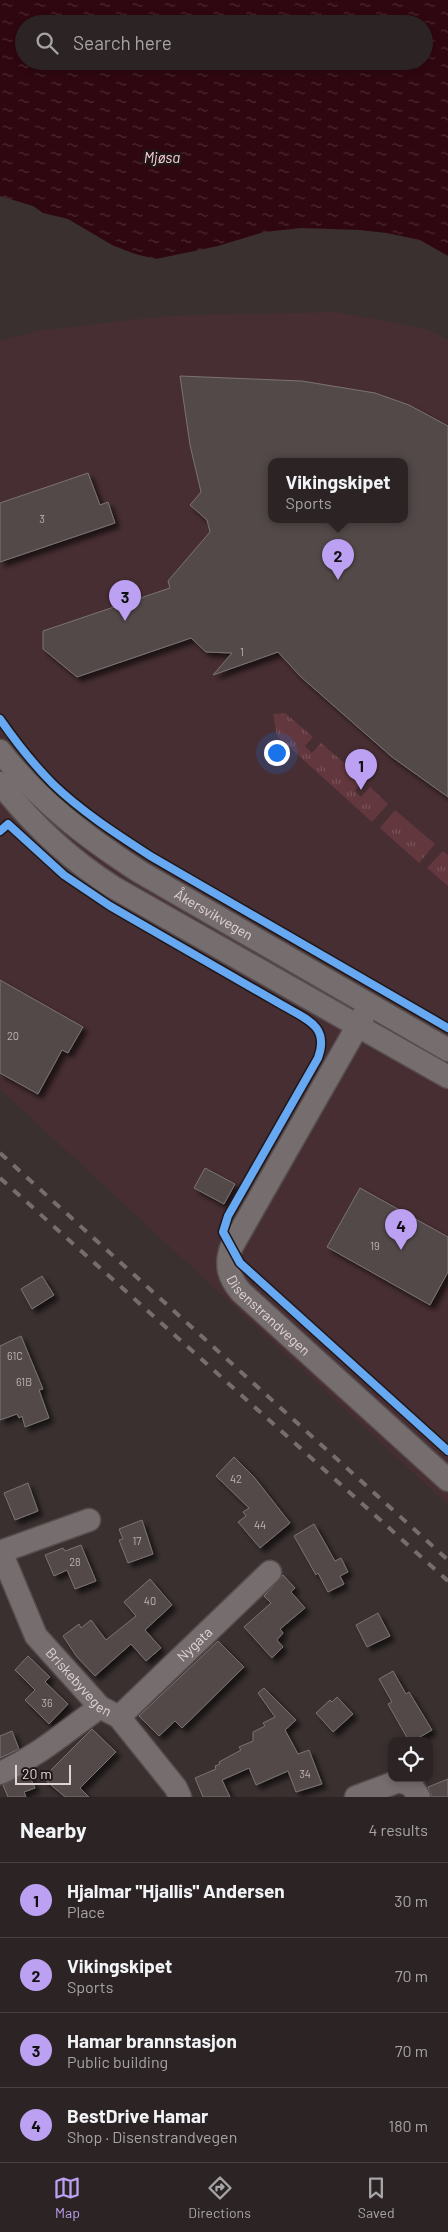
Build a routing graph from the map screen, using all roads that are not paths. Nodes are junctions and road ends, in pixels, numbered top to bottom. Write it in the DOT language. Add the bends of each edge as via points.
graph roads {
  1 [pos="0,752"];
  2 [pos="0,783"];
  3 [pos="369,1006"];
  4 [pos="357,1027"];
  5 [pos="448,1050"];
  6 [pos="448,1077"];
  7 [pos="448,1480"];
  8 [pos="89,1520"];
  9 [pos="0,1552"];
  10 [pos="270,1572"];
  11 [pos="109,1712"];
  12 [pos="0,1773"];
  13 [pos="412,1789"];
  14 [pos="180,1797"];
  15 [pos="356,1797"];
  1 -- 3 [label="street, Åkersvikvegen" via="39,796 107,850"];
  2 -- 4 [label="street, Åkersvikvegen" via="44,833 86,870"];
  3 -- 4 [label="street, Disenstrandvegen"];
  3 -- 5 [label="street, Åkersvikvegen"];
  4 -- 6 [label="street, Åkersvikvegen"];
  4 -- 7 [label="street, Disenstrandvegen" via="231,1248 227,1261 229,1273 241,1292"];
  8 -- 9 [label="street"];
  9 -- 11 [label="street, Briskebyvegen" via="36,1636"];
  10 -- 11 [label="street, Nygata"];
  11 -- 12 [label="street, Nygata"];
  11 -- 14 [label="street, Briskebyvegen" via="176,1788"];
  13 -- 15 [label="street" via="399,1780"];
}
